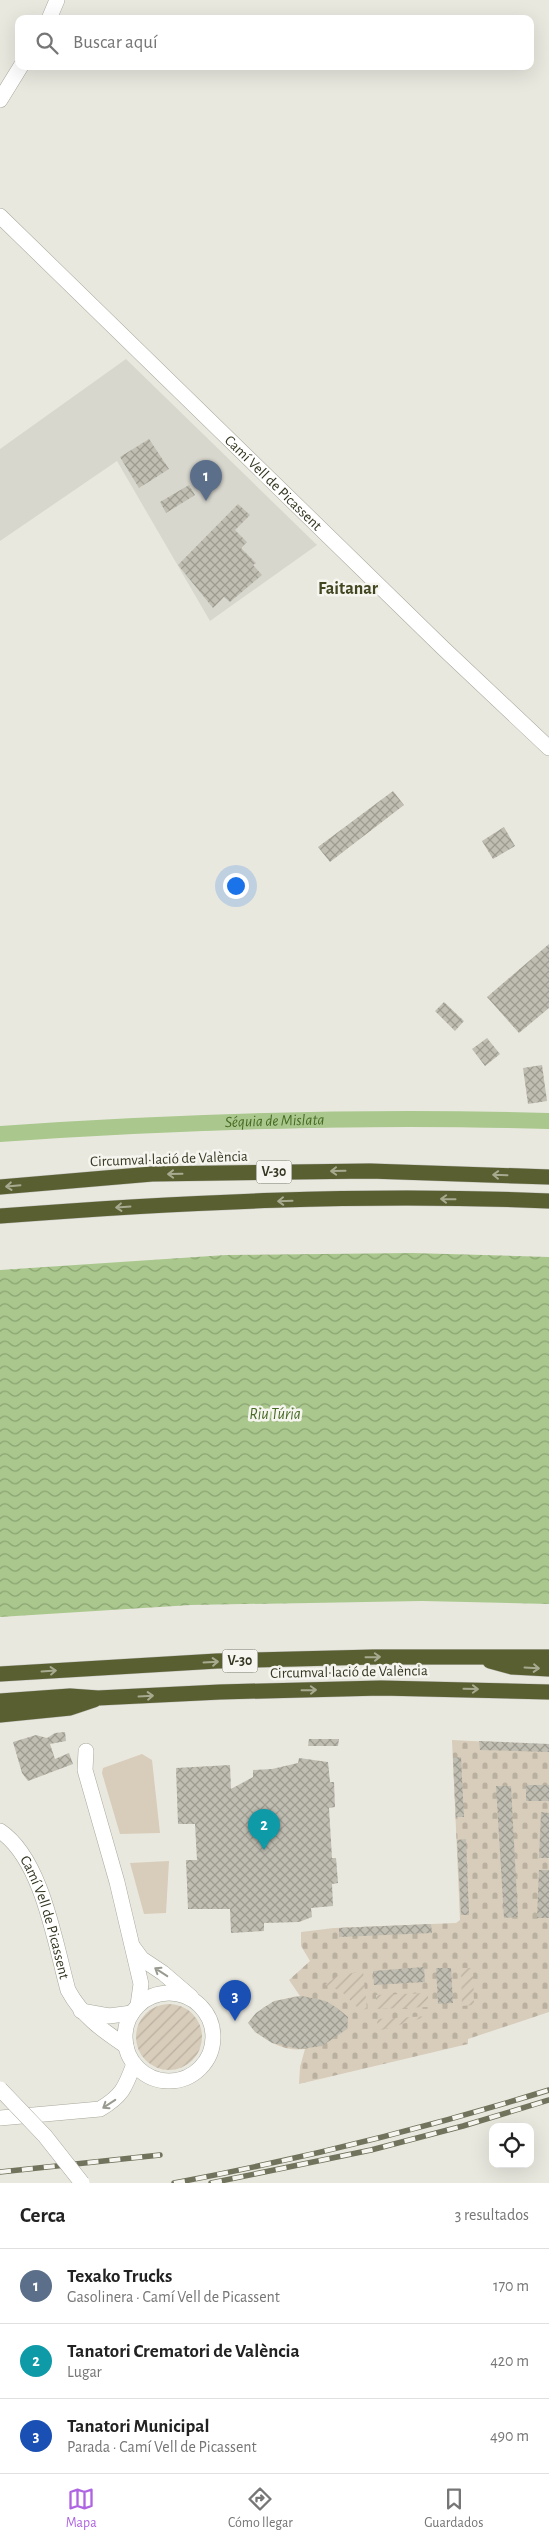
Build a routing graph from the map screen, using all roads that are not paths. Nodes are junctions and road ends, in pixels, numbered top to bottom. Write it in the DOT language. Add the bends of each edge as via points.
graph roads {
  1 [pos="57,0"];
  2 [pos="51,15"];
  3 [pos="16,70"];
  4 [pos="18,70"];
  5 [pos="0,86"];
  6 [pos="0,100"];
  7 [pos="0,216"];
  8 [pos="549,748"];
  9 [pos="549,1177"];
  10 [pos="0,1187"];
  11 [pos="549,1201"];
  12 [pos="0,1216"];
  13 [pos="549,1657"];
  14 [pos="481,1658"];
  15 [pos="549,1669"];
  16 [pos="0,1674"];
  17 [pos="549,1692"];
  18 [pos="98,1698"];
  19 [pos="0,1701"];
  20 [pos="0,1715"];
  21 [pos="86,1751"];
  22 [pos="0,1831"];
  23 [pos="131,1944"];
  24 [pos="193,2000"];
  25 [pos="135,2009"];
  26 [pos="81,2011"];
  27 [pos="126,2046"];
  28 [pos="134,2064"];
  29 [pos="0,2089"];
  30 [pos="0,2118"];
  31 [pos="82,2183"];
  1 -- 2 [label="street"];
  3 -- 5 [label="street"];
  4 -- 6 [label="street"];
  7 -- 8 [label="street, Camí Vell de Picassent"];
  9 -- 10 [label="highway, Circumval·lació de València / V-30, one-way" via="370,1171 152,1174"];
  11 -- 12 [label="highway, V-30, one-way" via="341,1199 161,1204"];
  13 -- 14 [label="highway, Circumval·lació de València / V-30"];
  14 -- 15 [label="highway, one-way" via="512,1667"];
  16 -- 14 [label="highway, Circumval·lació de València / V-30, one-way" via="217,1661"];
  18 -- 17 [label="highway, Circumval·lació de València / V-30, one-way" via="381,1688"];
  18 -- 19 [label="highway, Circumval·lació de València / V-30" via="70,1696"];
  18 -- 20 [label="highway" via="70,1708"];
  21 -- 23 [label="street" via="84,1770 117,1882"];
  22 -- 26 [label="street, Camí Vell de Picassent" via="11,1838 36,1877 68,1990"];
  24 -- 23 [label="street, one-way" via="142,1959"];
  23 -- 25 [label="street" via="140,1984"];
  24 -- 25 [label="street" via="177,1994 160,1994"];
  24 -- 28 [label="street" via="210,2020 213,2033 212,2046 199,2069 188,2076 164,2081 153,2078"];
  25 -- 26 [label="street" via="109,2016"];
  25 -- 27 [label="street" via="125,2035"];
  26 -- 27 [label="street, Camí Vell de Picassent"];
  27 -- 28 [label="street"];
  28 -- 30 [label="street, one-way" via="124,2090 100,2110"];
  29 -- 31 [label="street, bridge" via="45,2136"];
}
